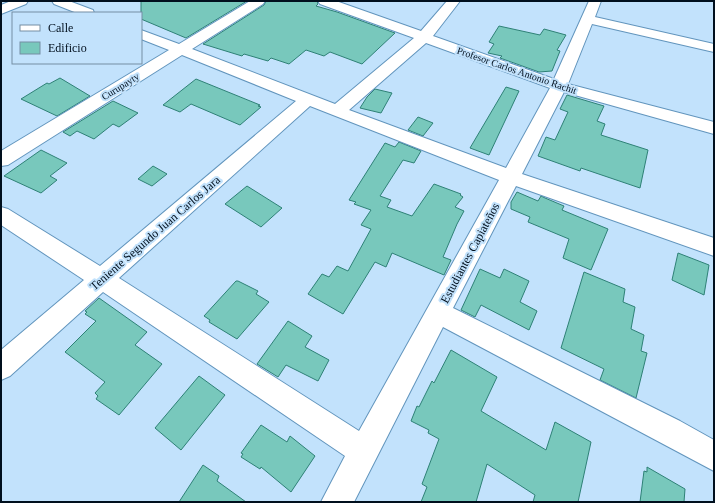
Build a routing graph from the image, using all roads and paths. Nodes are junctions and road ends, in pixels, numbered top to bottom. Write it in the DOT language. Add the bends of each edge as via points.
graph roads {
  1 [pos="22,1"];
  2 [pos="58,1"];
  3 [pos="259,1"];
  4 [pos="324,1"];
  5 [pos="454,1"];
  6 [pos="595,1"];
  7 [pos="1,10"];
  8 [pos="86,12"];
  9 [pos="587,19"];
  10 [pos="142,34"];
  11 [pos="424,37"];
  12 [pos="714,48"];
  13 [pos="180,49"];
  14 [pos="559,86"];
  15 [pos="308,99"];
  16 [pos="337,111"];
  17 [pos="714,128"];
  18 [pos="1,160"];
  19 [pos="511,177"];
  20 [pos="1,216"];
  21 [pos="714,247"];
  22 [pos="102,279"];
  23 [pos="438,312"];
  24 [pos="1,367"];
  25 [pos="364,451"];
  26 [pos="714,456"];
  27 [pos="337,502"];
  1 -- 7 [label="street"];
  2 -- 8 [label="street"];
  3 -- 13 [label="street, Curupayty"];
  4 -- 11 [label="street, Profesor Carlos Antonio Rachit"];
  5 -- 11 [label="street"];
  6 -- 9 [label="street, Estudiantes Capiateños"];
  9 -- 12 [label="street"];
  9 -- 14 [label="street, Estudiantes Capiateños"];
  10 -- 13 [label="street"];
  11 -- 14 [label="street, Profesor Carlos Antonio Rachit"];
  11 -- 16 [label="street"];
  13 -- 15 [label="street"];
  13 -- 18 [label="street, Curupayty"];
  14 -- 17 [label="street, Profesor Carlos Antonio Rachit"];
  14 -- 19 [label="street, Estudiantes Capiateños"];
  15 -- 16 [label="street"];
  15 -- 22 [label="street, Teniente Segundo Juan Carlos Jara"];
  16 -- 19 [label="street"];
  19 -- 21 [label="street"];
  19 -- 23 [label="street, Estudiantes Capiateños"];
  20 -- 22 [label="street"];
  22 -- 24 [label="street, Teniente Segundo Juan Carlos Jara"];
  22 -- 25 [label="street"];
  23 -- 25 [label="street, Estudiantes Capiateños"];
  23 -- 26 [label="street"];
  25 -- 27 [label="street, Estudiantes Capiateños"];
}
